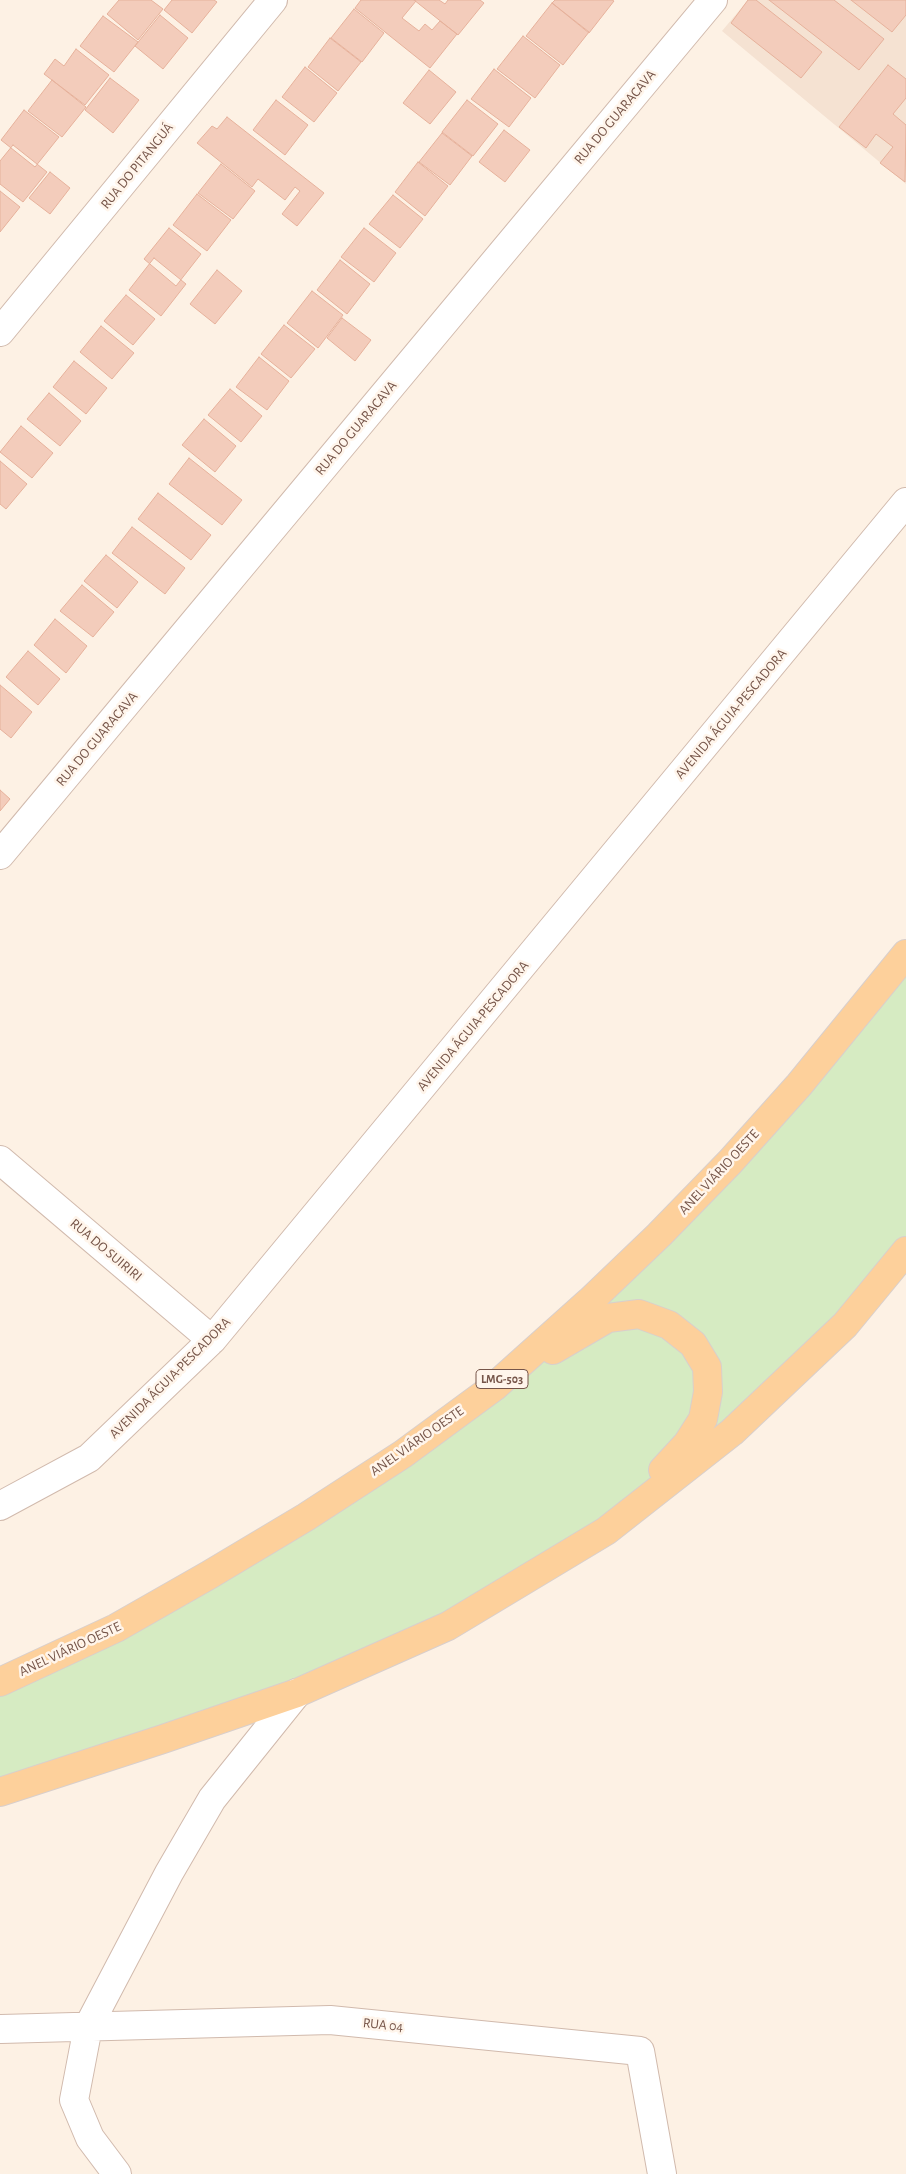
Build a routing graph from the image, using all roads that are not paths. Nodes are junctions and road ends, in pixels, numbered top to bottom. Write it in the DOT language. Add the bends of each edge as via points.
graph roads {
  1 [pos="273,0"];
  2 [pos="712,0"];
  3 [pos="0,332"];
  4 [pos="906,502"];
  5 [pos="0,856"];
  6 [pos="906,954"];
  7 [pos="0,1160"];
  8 [pos="906,1251"];
  9 [pos="212,1340"];
  10 [pos="494,1386"];
  11 [pos="0,1506"];
  12 [pos="606,1531"];
  13 [pos="0,1682"];
  14 [pos="297,1693"];
  15 [pos="0,1792"];
  16 [pos="88,2027"];
  17 [pos="1,2029"];
  18 [pos="117,2174"];
  19 [pos="662,2174"];
  1 -- 3 [label="street, RUA DO PITANGUÁ"];
  2 -- 5 [label="street, RUA DO GUARACAVA"];
  4 -- 9 [label="street, AVENIDA ÁGUIA-PESCADORA"];
  6 -- 10 [label="main road, ANEL VIÁRIO OESTE / LMG-503" via="730,1162 597,1295"];
  7 -- 9 [label="street, RUA DO SUIRIRI"];
  8 -- 12 [label="main road" via="845,1324 732,1432"];
  9 -- 11 [label="street, AVENIDA ÁGUIA-PESCADORA" via="89,1458"];
  10 -- 12 [label="main road" via="608,1318 639,1314 669,1325 693,1344 707,1367 708,1392 703,1419 687,1444"];
  10 -- 13 [label="main road, ANEL VIÁRIO OESTE / LMG-503" via="402,1454 306,1517 116,1628"];
  12 -- 14 [label="main road" via="448,1626"];
  14 -- 15 [label="main road"];
  14 -- 16 [label="street" via="212,1799"];
  16 -- 17 [label="street, RUA 04"];
  16 -- 18 [label="street" via="74,2100 90,2138"];
  16 -- 19 [label="street, RUA 04" via="330,2020 640,2051"];
}
